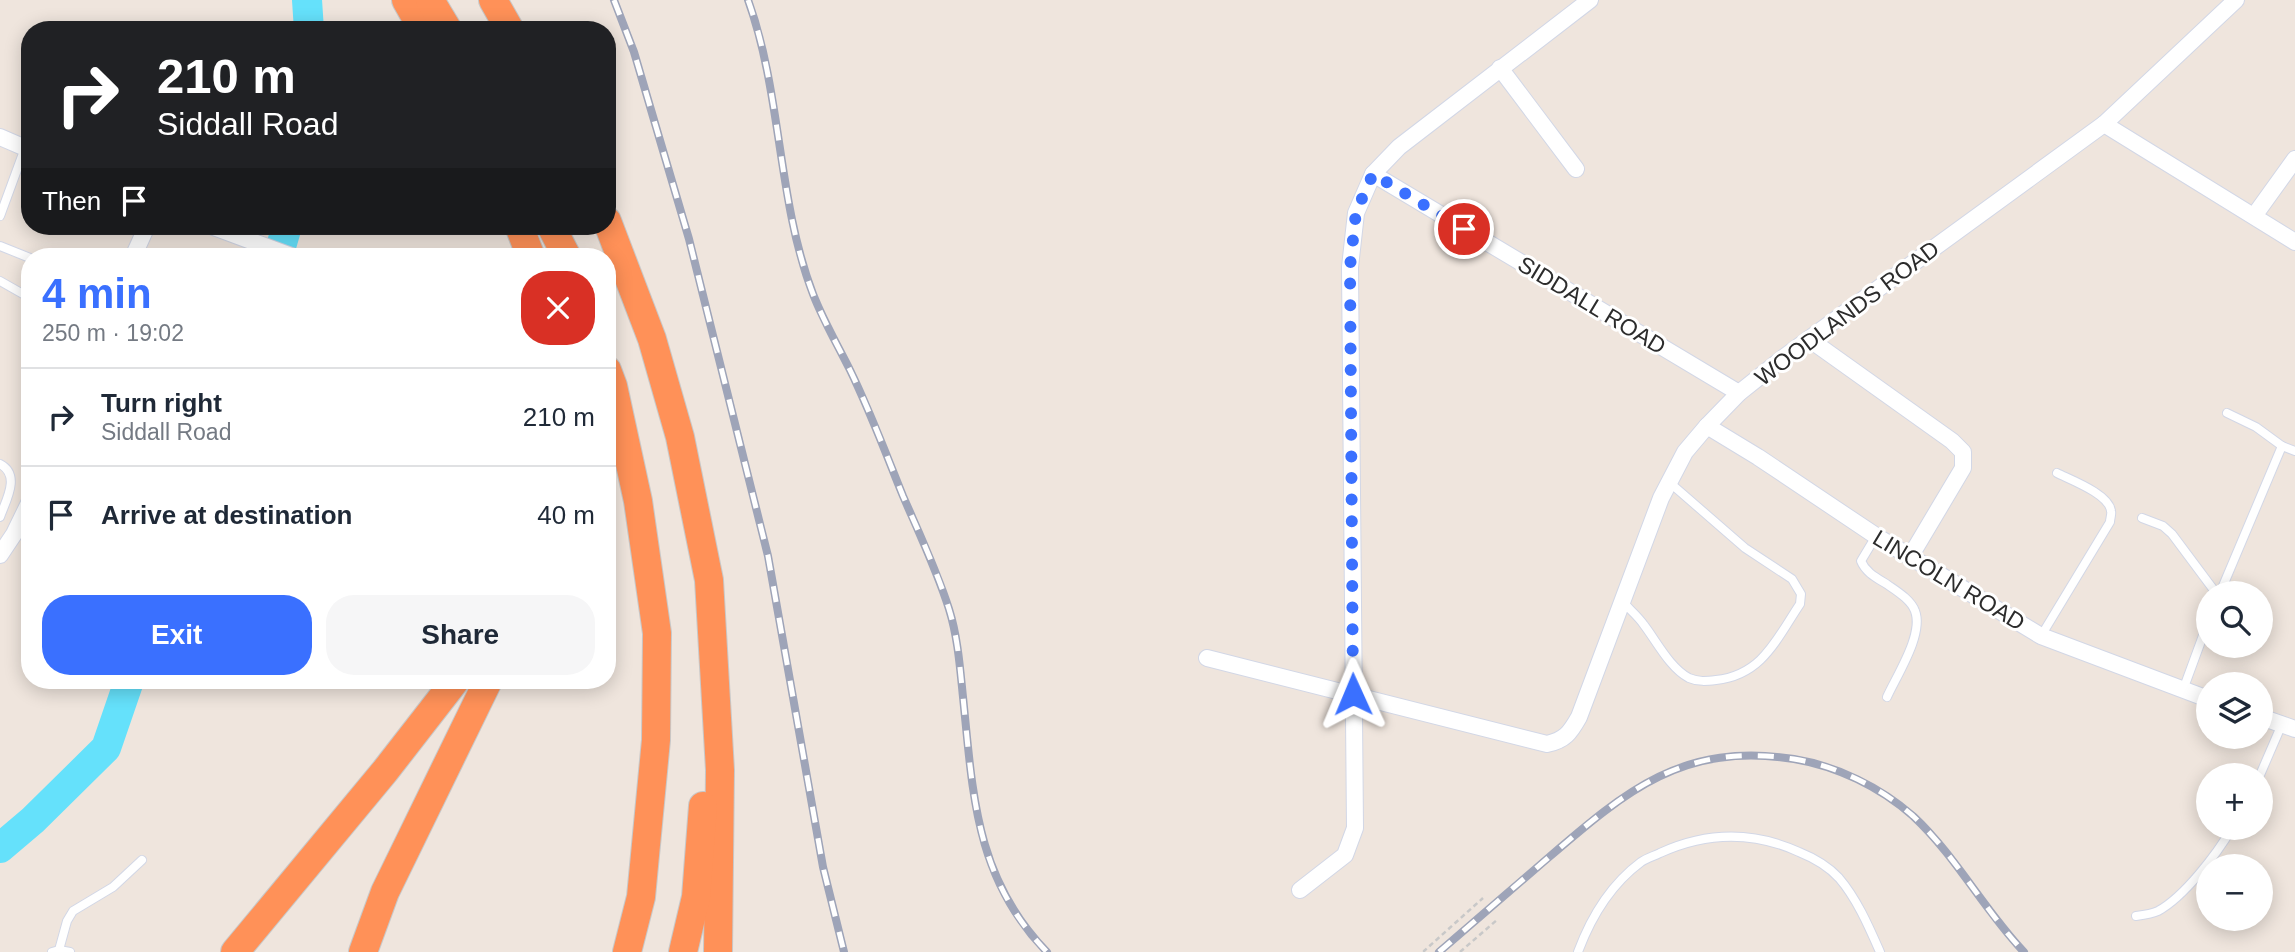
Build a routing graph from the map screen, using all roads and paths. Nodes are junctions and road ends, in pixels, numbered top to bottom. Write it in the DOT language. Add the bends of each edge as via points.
graph roads {
  1 [pos="406,0"];
  2 [pos="430,0"];
  3 [pos="493,0"];
  4 [pos="1590,0"];
  5 [pos="2236,0"];
  6 [pos="419,21"];
  7 [pos="442,21"];
  8 [pos="505,21"];
  9 [pos="1500,68"];
  10 [pos="2104,124"];
  11 [pos="0,137"];
  12 [pos="21,146"];
  13 [pos="2295,159"];
  14 [pos="21,166"];
  15 [pos="1576,169"];
  16 [pos="1373,174"];
  17 [pos="0,216"];
  18 [pos="2254,216"];
  19 [pos="236,235"];
  20 [pos="613,235"];
  21 [pos="2295,242"];
  22 [pos="0,246"];
  23 [pos="270,248"];
  24 [pos="21,254"];
  25 [pos="0,281"];
  26 [pos="21,293"];
  27 [pos="1809,339"];
  28 [pos="1739,393"];
  29 [pos="616,400"];
  30 [pos="2227,412"];
  31 [pos="1707,426"];
  32 [pos="680,438"];
  33 [pos="2282,446"];
  34 [pos="2295,451"];
  35 [pos="0,464"];
  36 [pos="2057,473"];
  37 [pos="1669,482"];
  38 [pos="0,517"];
  39 [pos="2142,517"];
  40 [pos="21,520"];
  41 [pos="1876,536"];
  42 [pos="0,555"];
  43 [pos="1910,557"];
  44 [pos="2209,581"];
  45 [pos="2223,581"];
  46 [pos="1622,601"];
  47 [pos="2041,636"];
  48 [pos="2196,655"];
  49 [pos="1207,658"];
  50 [pos="448,689"];
  51 [pos="484,689"];
  52 [pos="2183,690"];
  53 [pos="1353,694"];
  54 [pos="2196,695"];
  55 [pos="1887,696"];
  56 [pos="2288,727"];
  57 [pos="2267,763"];
  58 [pos="2225,840"];
  59 [pos="142,860"];
  60 [pos="1300,890"];
  61 [pos="1483,898"];
  62 [pos="2136,916"];
  63 [pos="1498,919"];
  64 [pos="56,951"];
  65 [pos="70,952"];
  66 [pos="235,952"];
  67 [pos="363,952"];
  68 [pos="627,952"];
  69 [pos="683,952"];
  70 [pos="718,952"];
  71 [pos="1425,952"];
  72 [pos="1460,952"];
  73 [pos="1578,952"];
  74 [pos="1880,952"];
  1 -- 6 [label="highway"];
  2 -- 7 [label="highway"];
  3 -- 8 [label="highway"];
  4 -- 9 [label="street"];
  5 -- 10 [label="street, WOODLANDS ROAD"];
  9 -- 15 [label="street"];
  9 -- 16 [label="street" via="1399,147"];
  10 -- 18 [label="street"];
  10 -- 27 [label="street, WOODLANDS ROAD"];
  11 -- 12 [label="street"];
  13 -- 18 [label="street"];
  14 -- 17 [label="lane"];
  16 -- 28 [label="street, SIDDALL ROAD"];
  16 -- 53 [label="street" via="1356,212 1350,267"];
  18 -- 21 [label="street"];
  19 -- 23 [label="street"];
  20 -- 32 [label="highway" via="652,339"];
  22 -- 24 [label="lane"];
  25 -- 26 [label="lane"];
  27 -- 28 [label="street, WOODLANDS ROAD"];
  27 -- 43 [label="street" via="1963,452 1963,468"];
  28 -- 31 [label="street, WOODLANDS ROAD"];
  29 -- 68 [label="highway" via="638,501 657,634 656,740 641,897"];
  30 -- 33 [label="lane"];
  31 -- 37 [label="street, WOODLANDS ROAD" via="1685,452"];
  31 -- 41 [label="street, LINCOLN ROAD"];
  32 -- 69 [label="highway" via="701,582 705,777 696,897"];
  32 -- 70 [label="highway" via="709,580 720,770"];
  33 -- 34 [label="lane"];
  33 -- 45 [label="lane"];
  35 -- 38 [label="lane" via="11,476"];
  36 -- 47 [label="lane" via="2100,495 2112,510 2110,522"];
  37 -- 46 [label="street, WOODLANDS ROAD"];
  37 -- 46 [label="lane" via="1745,548 1792,579 1801,594 1800,604 1758,664 1746,673 1703,682 1689,678 1673,663"];
  39 -- 44 [label="lane" via="2172,534"];
  40 -- 42 [label="street"];
  41 -- 43 [label="street, LINCOLN ROAD"];
  41 -- 55 [label="lane" via="1861,561 1864,570 1907,600 1917,621 1916,634"];
  43 -- 47 [label="street, LINCOLN ROAD"];
  46 -- 53 [label="street, WOODLANDS ROAD" via="1579,717 1569,735 1558,742 1547,744"];
  47 -- 52 [label="street, LINCOLN ROAD"];
  48 -- 52 [label="lane"];
  49 -- 53 [label="street"];
  50 -- 66 [label="highway"];
  51 -- 67 [label="highway" via="385,892"];
  52 -- 54 [label="street, LINCOLN ROAD"];
  53 -- 60 [label="street" via="1355,828 1345,855"];
  56 -- 57 [label="lane"];
  58 -- 62 [label="lane" via="2181,893 2155,913"];
  59 -- 64 [label="lane" via="113,887 73,911"];
  61 -- 71 [label="path"];
  63 -- 72 [label="path"];
  64 -- 65 [label="lane"];
  73 -- 74 [label="lane" via="1612,888 1643,861 1678,845 1721,836 1752,836 1779,842 1817,860 1838,878"];
}
